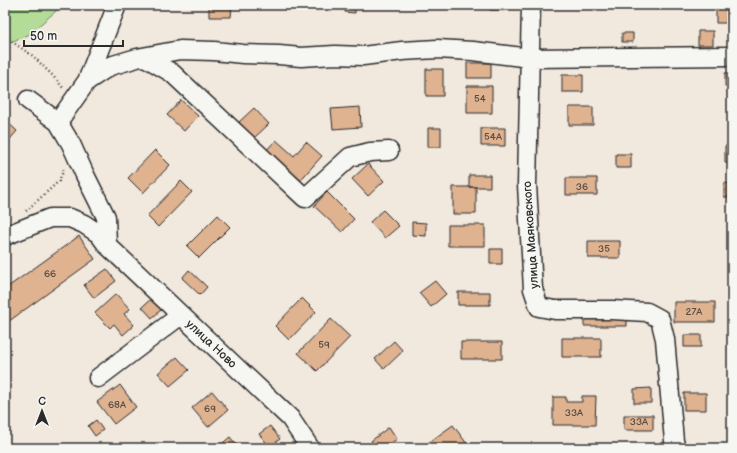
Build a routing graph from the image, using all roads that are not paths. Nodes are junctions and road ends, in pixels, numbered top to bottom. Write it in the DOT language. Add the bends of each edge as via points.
graph roads {
  1 [pos="117,5"];
  2 [pos="531,5"];
  3 [pos="732,56"];
  4 [pos="145,57"];
  5 [pos="530,58"];
  6 [pos="87,81"];
  7 [pos="28,100"];
  8 [pos="58,122"];
  9 [pos="389,151"];
  10 [pos="5,236"];
  11 [pos="106,245"];
  12 [pos="181,315"];
  13 [pos="98,378"];
  14 [pos="310,448"];
  15 [pos="676,448"];
  1 -- 6 [label="street"];
  2 -- 5 [label="street, улица Маяковского"];
  3 -- 5 [label="street"];
  4 -- 5 [label="street" via="180,50 301,57 363,56 437,49"];
  4 -- 6 [label="street" via="110,66"];
  4 -- 9 [label="street" via="172,73 306,198 350,157"];
  5 -- 15 [label="street, улица Маяковского" via="527,185 533,289 539,307 555,310 647,312 660,319 665,339"];
  6 -- 8 [label="street"];
  7 -- 8 [label="street"];
  8 -- 11 [label="street" via="106,217"];
  10 -- 11 [label="street, улица Ново" via="50,218 70,218 98,234"];
  11 -- 12 [label="street, улица Ново"];
  12 -- 13 [label="street"];
  12 -- 14 [label="street, улица Ново" via="290,418"];
}
